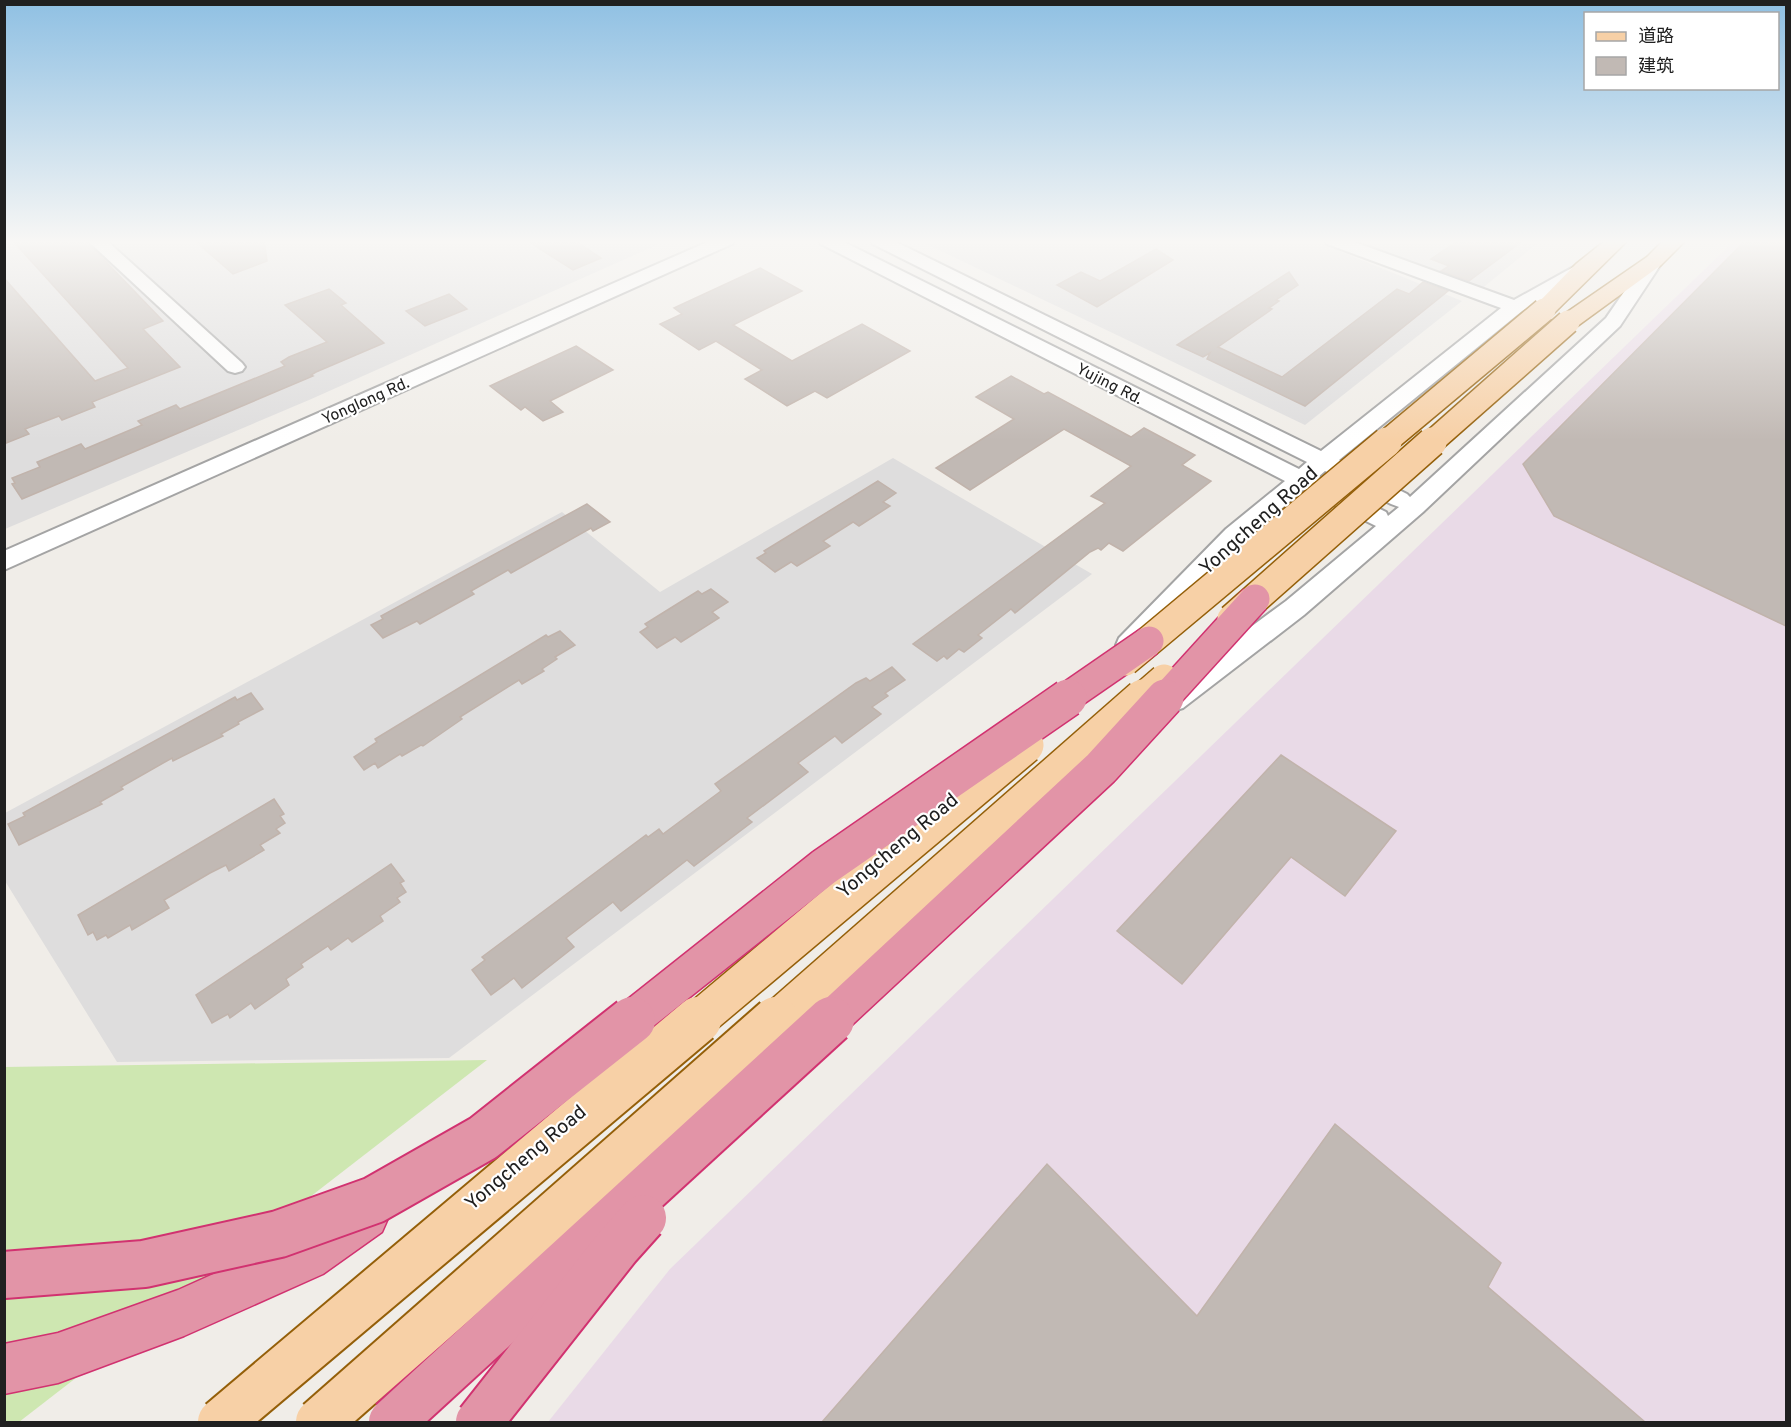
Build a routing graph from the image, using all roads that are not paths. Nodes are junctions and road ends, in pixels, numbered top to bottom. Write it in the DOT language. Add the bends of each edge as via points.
graph roads {
  1 [pos="169,307"];
  2 [pos="543,307"];
  3 [pos="576,307"];
  4 [pos="967,307"];
  5 [pos="1004,307"];
  6 [pos="1524,307"];
  7 [pos="1548,307"];
  8 [pos="1556,307"];
  9 [pos="1623,307"];
  10 [pos="1542,313"];
  11 [pos="235,367"];
  12 [pos="1311,471"];
  13 [pos="1403,516"];
  14 [pos="4,542"];
  15 [pos="4,561"];
  16 [pos="1255,599"];
  17 [pos="1149,641"];
  18 [pos="788,1059"];
  19 [pos="483,1138"];
  20 [pos="4,1275"];
  21 [pos="4,1369"];
  22 [pos="209,1422"];
  23 [pos="220,1422"];
  24 [pos="319,1422"];
  25 [pos="332,1422"];
  26 [pos="392,1422"];
  27 [pos="479,1422"];
  1 -- 11 [label="street"];
  2 -- 14 [label="street, Yonglong Rd."];
  3 -- 15 [label="street, Yonglong Rd."];
  4 -- 12 [label="street, Yujing Rd."];
  5 -- 12 [label="street, Yujing Rd."];
  6 -- 10 [label="street"];
  7 -- 10 [label="street, Yongcheng Road"];
  8 -- 10 [label="main road, Yongcheng Road"];
  9 -- 13 [label="street, Yongcheng Road" via="1613,322"];
  10 -- 12 [label="street, Yongcheng Road"];
  10 -- 16 [label="main road, bridge"];
  10 -- 17 [label="main road, bridge"];
  12 -- 13 [label="street, Yujing Rd."];
  12 -- 13 [label="street, Yujing Rd."];
  12 -- 22 [label="street, Yongcheng Road" via="1235,535 1122,652 1034,732"];
  13 -- 25 [label="street, Yongcheng Road" via="1295,608 1059,788 652,1138"];
  16 -- 18 [label="highway, bridge" via="1101,768"];
  16 -- 24 [label="main road, bridge"];
  17 -- 19 [label="highway, bridge" via="824,867"];
  17 -- 23 [label="main road, bridge"];
  18 -- 26 [label="highway, bridge"];
  18 -- 27 [label="highway, bridge" via="617,1247"];
  19 -- 20 [label="highway, bridge" via="374,1200 279,1234 144,1264"];
  19 -- 21 [label="highway, bridge" via="306,1257 184,1312 58,1358"];
}
